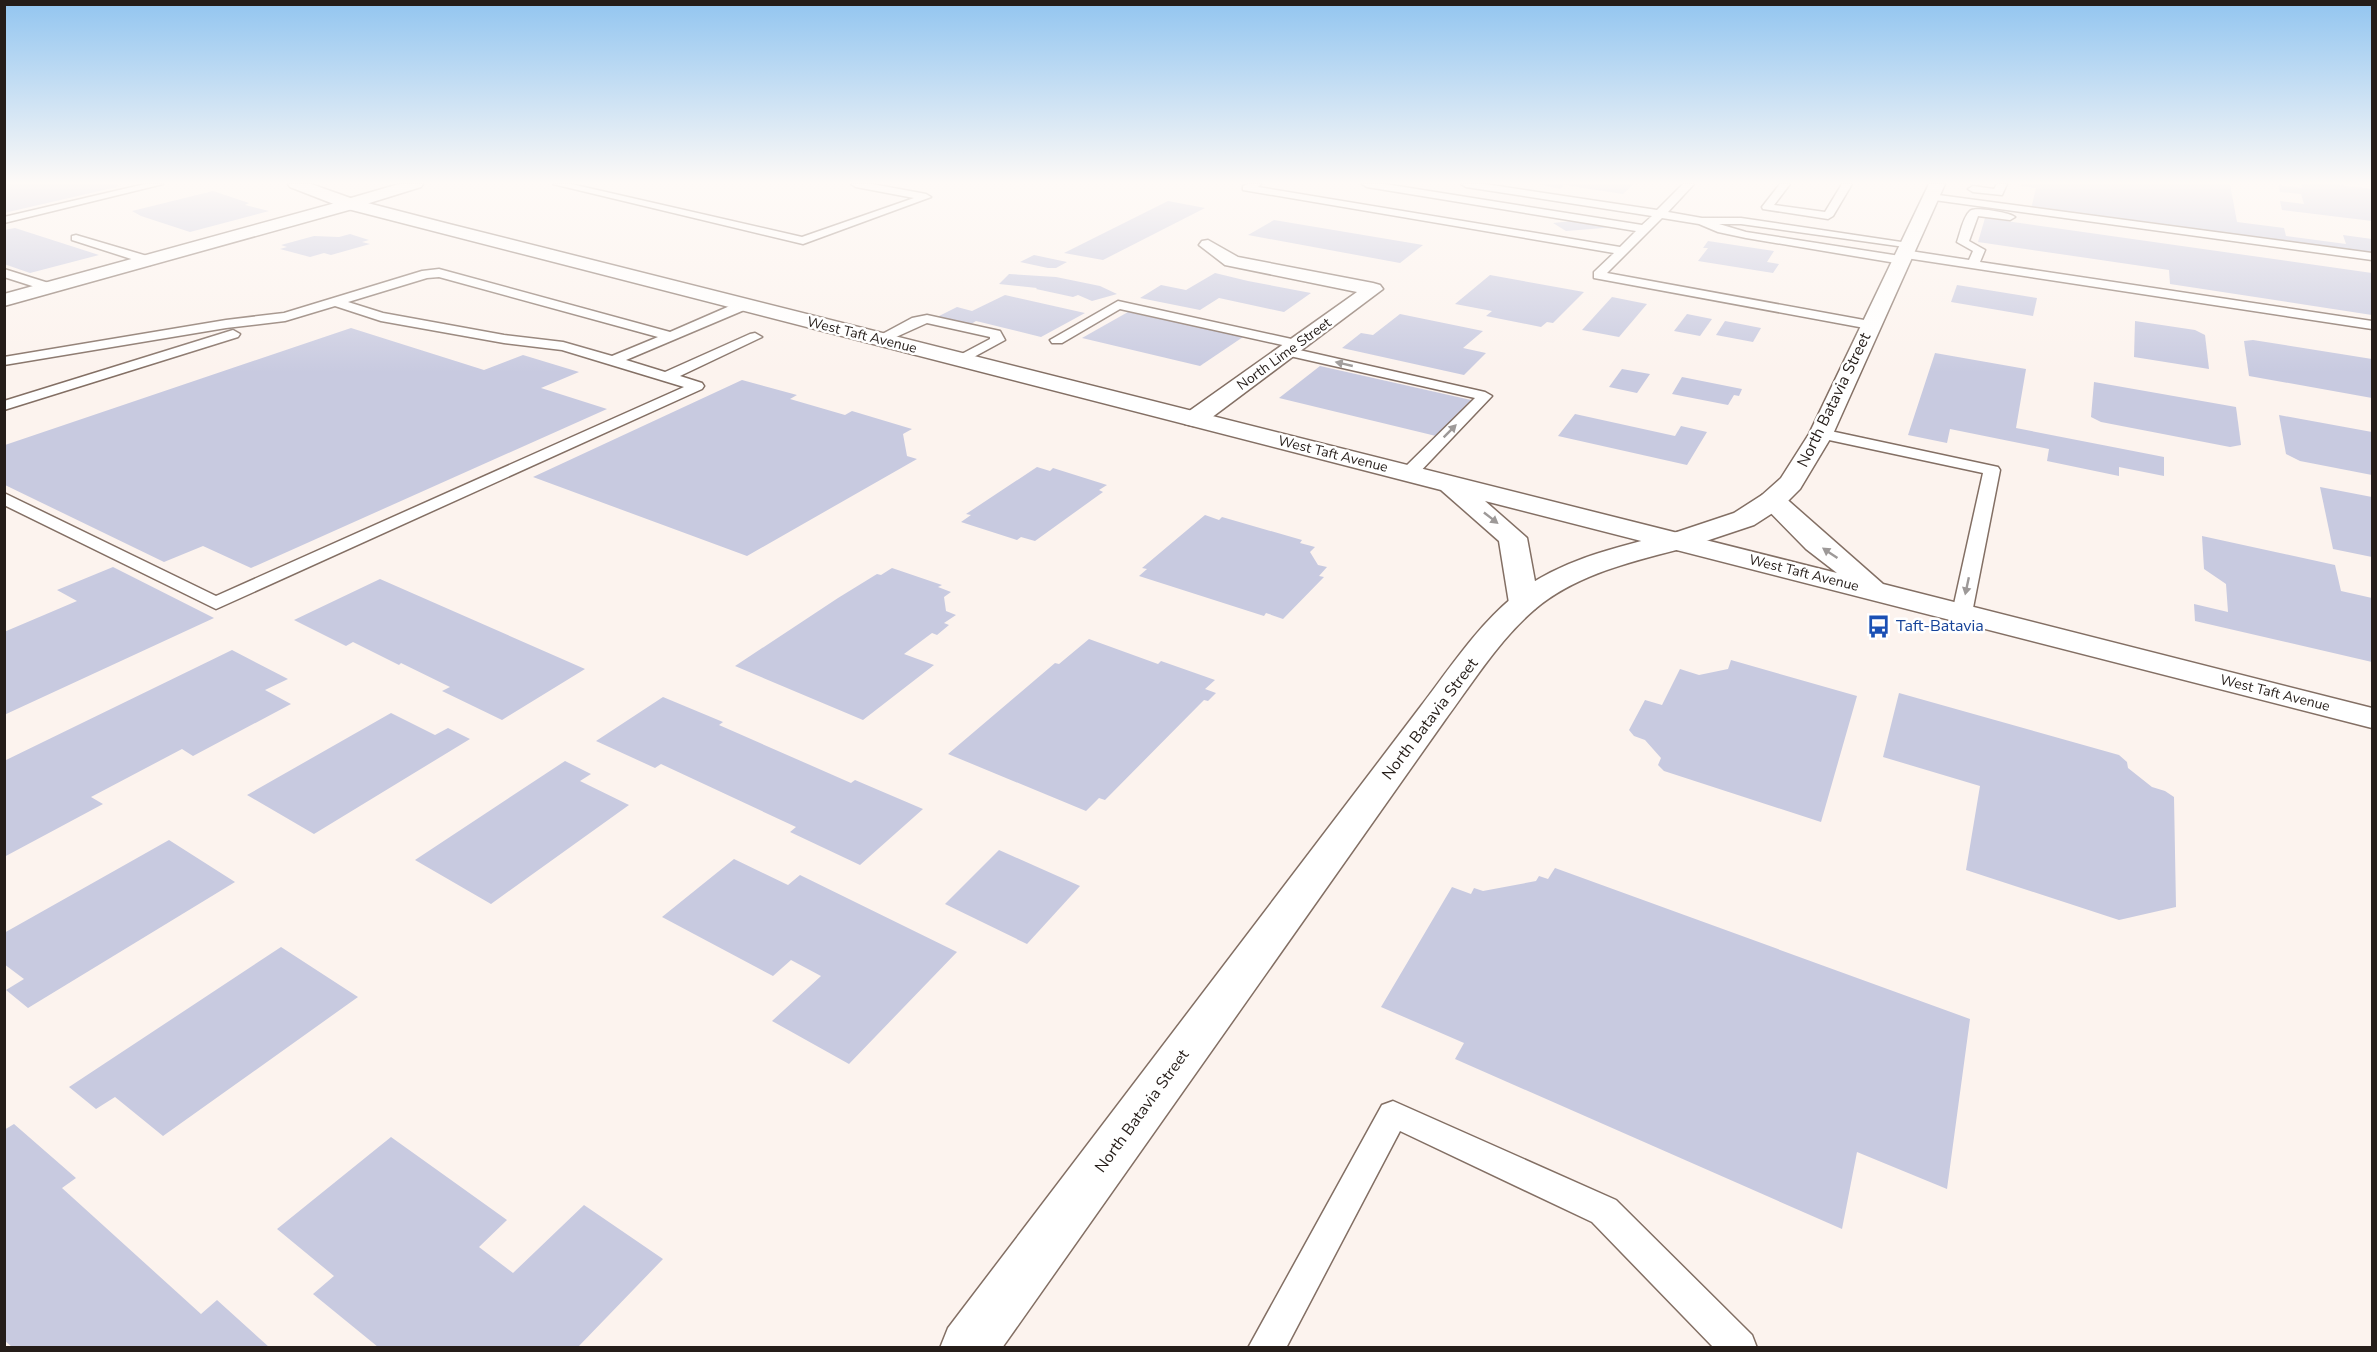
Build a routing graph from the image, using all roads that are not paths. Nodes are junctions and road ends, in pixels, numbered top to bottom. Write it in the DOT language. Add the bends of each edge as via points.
graph roads {
  1 [pos="105,247"];
  2 [pos="199,247"];
  3 [pos="518,247"];
  4 [pos="1211,247"];
  5 [pos="1599,247"];
  6 [pos="1626,247"];
  7 [pos="1853,247"];
  8 [pos="1878,247"];
  9 [pos="1908,247"];
  10 [pos="1973,247"];
  11 [pos="2301,247"];
  12 [pos="1622,251"];
  13 [pos="1905,253"];
  14 [pos="2373,257"];
  15 [pos="150,261"];
  16 [pos="1973,264"];
  17 [pos="4,273"];
  18 [pos="51,288"];
  19 [pos="4,300"];
  20 [pos="335,302"];
  21 [pos="744,305"];
  22 [pos="285,317"];
  23 [pos="1870,325"];
  24 [pos="2373,325"];
  25 [pos="670,336"];
  26 [pos="755,337"];
  27 [pos="880,339"];
  28 [pos="1057,340"];
  29 [pos="1291,347"];
  30 [pos="961,360"];
  31 [pos="4,361"];
  32 [pos="613,361"];
  33 [pos="666,377"];
  34 [pos="4,406"];
  35 [pos="1194,418"];
  36 [pos="1821,434"];
  37 [pos="1410,473"];
  38 [pos="1445,482"];
  39 [pos="4,498"];
  40 [pos="1772,501"];
  41 [pos="1678,541"];
  42 [pos="1874,591"];
  43 [pos="1524,603"];
  44 [pos="1962,613"];
  45 [pos="2373,718"];
  46 [pos="968,1347"];
  47 [pos="1266,1347"];
  48 [pos="1739,1347"];
  1 -- 15 [label="lane"];
  2 -- 15 [label="main road"];
  3 -- 21 [label="main road, West Taft Avenue"];
  4 -- 29 [label="main road, North Lime Street" via="1232,261 1373,289"];
  5 -- 12 [label="lane"];
  6 -- 12 [label="lane"];
  7 -- 13 [label="lane"];
  8 -- 13 [label="lane"];
  9 -- 13 [label="main road, North Batavia Street"];
  10 -- 16 [label="lane" via="1979,250"];
  11 -- 14 [label="lane"];
  12 -- 23 [label="lane" via="1598,275"];
  13 -- 16 [label="lane"];
  13 -- 23 [label="main road, North Batavia Street"];
  15 -- 18 [label="main road"];
  16 -- 24 [label="lane"];
  17 -- 18 [label="lane"];
  18 -- 19 [label="main road"];
  20 -- 22 [label="lane"];
  20 -- 25 [label="lane" via="439,273"];
  20 -- 32 [label="lane" via="381,317 563,346"];
  21 -- 25 [label="lane"];
  21 -- 27 [label="main road, West Taft Avenue"];
  22 -- 31 [label="lane"];
  22 -- 34 [label="lane"];
  23 -- 36 [label="main road, North Batavia Street"];
  25 -- 32 [label="lane"];
  26 -- 33 [label="lane"];
  27 -- 30 [label="main road, West Taft Avenue"];
  27 -- 30 [label="lane" via="927,319 995,334 998,340"];
  28 -- 29 [label="lane" via="1118,305"];
  29 -- 35 [label="main road, North Lime Street"];
  37 -- 29 [label="lane, one-way" via="1485,396"];
  30 -- 35 [label="main road, West Taft Avenue"];
  32 -- 33 [label="lane"];
  33 -- 39 [label="lane" via="697,386 216,603"];
  35 -- 37 [label="main road, West Taft Avenue"];
  36 -- 40 [label="main road, North Batavia Street" via="1791,483"];
  36 -- 44 [label="lane, one-way" via="1992,470"];
  37 -- 38 [label="main road, West Taft Avenue"];
  38 -- 41 [label="main road, West Taft Avenue"];
  38 -- 43 [label="main road, one-way" via="1513,538"];
  40 -- 41 [label="main road, North Batavia Street" via="1744,519"];
  42 -- 40 [label="main road, one-way"];
  41 -- 42 [label="main road, West Taft Avenue"];
  41 -- 43 [label="main road, North Batavia Street" via="1580,571"];
  42 -- 44 [label="main road, West Taft Avenue"];
  43 -- 46 [label="main road, North Batavia Street" via="1500,627 1433,712"];
  44 -- 45 [label="main road, West Taft Avenue"];
  47 -- 48 [label="lane" via="1393,1114 1604,1211"];
}
